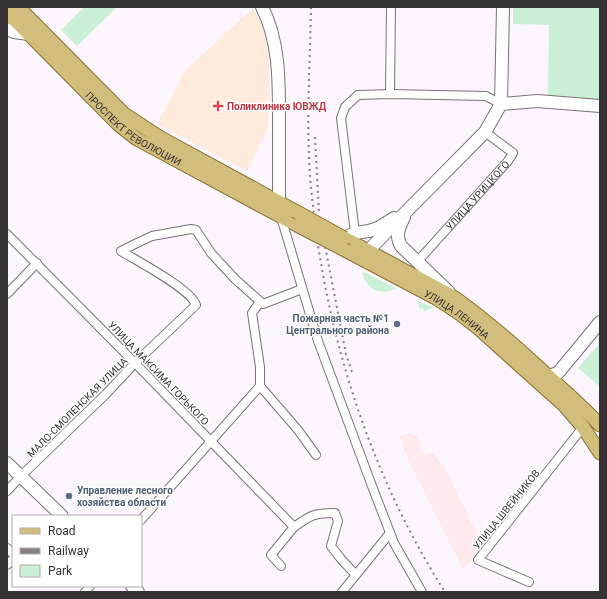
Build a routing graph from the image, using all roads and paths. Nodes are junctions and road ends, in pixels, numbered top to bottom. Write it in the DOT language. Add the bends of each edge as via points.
graph roads {
  1 [pos="18,7"];
  2 [pos="262,7"];
  3 [pos="391,7"];
  4 [pos="503,7"];
  5 [pos="7,12"];
  6 [pos="7,29"];
  7 [pos="29,34"];
  8 [pos="390,94"];
  9 [pos="501,104"];
  10 [pos="600,106"];
  11 [pos="485,132"];
  12 [pos="279,202"];
  13 [pos="409,209"];
  14 [pos="281,217"];
  15 [pos="7,234"];
  16 [pos="350,236"];
  17 [pos="366,255"];
  18 [pos="417,262"];
  19 [pos="37,263"];
  20 [pos="302,289"];
  21 [pos="7,294"];
  22 [pos="455,298"];
  23 [pos="260,302"];
  24 [pos="600,322"];
  25 [pos="135,363"];
  26 [pos="545,381"];
  27 [pos="260,386"];
  28 [pos="600,425"];
  29 [pos="583,427"];
  30 [pos="211,442"];
  31 [pos="600,453"];
  32 [pos="316,455"];
  33 [pos="7,463"];
  34 [pos="21,476"];
  35 [pos="7,491"];
  36 [pos="59,515"];
  37 [pos="142,519"];
  38 [pos="294,527"];
  39 [pos="390,533"];
  40 [pos="281,566"];
  41 [pos="355,574"];
  42 [pos="529,582"];
  43 [pos="342,592"];
  44 [pos="422,592"];
  1 -- 12 [label="main road, ПРОСПЕКТ РЕВОЛЮЦИИ" via="124,114 159,138"];
  2 -- 12 [label="main road" via="273,36 277,62"];
  3 -- 8 [label="street"];
  4 -- 9 [label="main road"];
  5 -- 7 [label="main road, ПРОСПЕКТ РЕВОЛЮЦИИ"];
  6 -- 7 [label="main road"];
  7 -- 14 [label="main road, ПРОСПЕКТ РЕВОЛЮЦИИ" via="118,124 137,139"];
  8 -- 9 [label="street" via="486,96"];
  8 -- 16 [label="street" via="358,95 345,107 341,118"];
  9 -- 10 [label="main road" via="537,101"];
  9 -- 11 [label="main road"];
  11 -- 13 [label="main road"];
  11 -- 18 [label="street, УЛИЦА УРИЦКОГО" via="513,154"];
  12 -- 16 [label="main road, УЛИЦА ЛЕНИНА, bridge"];
  13 -- 16 [label="main road" via="378,228"];
  13 -- 17 [label="main road"];
  13 -- 18 [label="main road, УЛИЦА ЛЕНИНА" via="399,228 398,238 401,246"];
  14 -- 17 [label="main road, УЛИЦА ЛЕНИНА, bridge" via="346,251"];
  14 -- 20 [label="street"];
  15 -- 19 [label="street, УЛИЦА МАКСИМА ГОРЬКОГО"];
  16 -- 17 [label="main road, УЛИЦА ЛЕНИНА"];
  17 -- 22 [label="main road, УЛИЦА ЛЕНИНА"];
  17 -- 26 [label="main road, УЛИЦА ЛЕНИНА" via="453,308"];
  18 -- 22 [label="main road, УЛИЦА ЛЕНИНА"];
  19 -- 21 [label="street"];
  19 -- 25 [label="street, УЛИЦА МАКСИМА ГОРЬКОГО"];
  20 -- 23 [label="street" via="263,304"];
  20 -- 39 [label="street" via="325,362"];
  22 -- 26 [label="main road, УЛИЦА ЛЕНИНА" via="484,319"];
  23 -- 25 [label="street, МАЛО-СМОЛЕНСКАЯ УЛИЦА" via="211,253 196,230 152,236 137,242 121,251 162,275 195,301 196,305"];
  23 -- 27 [label="street" via="252,313 260,367"];
  24 -- 26 [label="main road" via="558,373"];
  25 -- 30 [label="street, УЛИЦА МАКСИМА ГОРЬКОГО"];
  25 -- 34 [label="street, МАЛО-СМОЛЕНСКАЯ УЛИЦА"];
  26 -- 28 [label="main road, УЛИЦА ЛЕНИНА" via="577,402"];
  26 -- 29 [label="main road, УЛИЦА ЛЕНИНА"];
  27 -- 30 [label="street"];
  27 -- 32 [label="street"];
  29 -- 31 [label="main road, УЛИЦА ЛЕНИНА"];
  29 -- 42 [label="street, УЛИЦА ШВЕЙНИКОВ" via="478,560"];
  30 -- 37 [label="street"];
  30 -- 38 [label="street, УЛИЦА МАКСИМА ГОРЬКОГО"];
  33 -- 34 [label="main road"];
  34 -- 35 [label="street, МАЛО-СМОЛЕНСКАЯ УЛИЦА"];
  34 -- 36 [label="main road"];
  38 -- 40 [label="street" via="271,556"];
  38 -- 41 [label="street" via="318,513 335,513 338,521 331,546"];
  39 -- 41 [label="street"];
  39 -- 44 [label="street"];
  41 -- 43 [label="street"];
}
